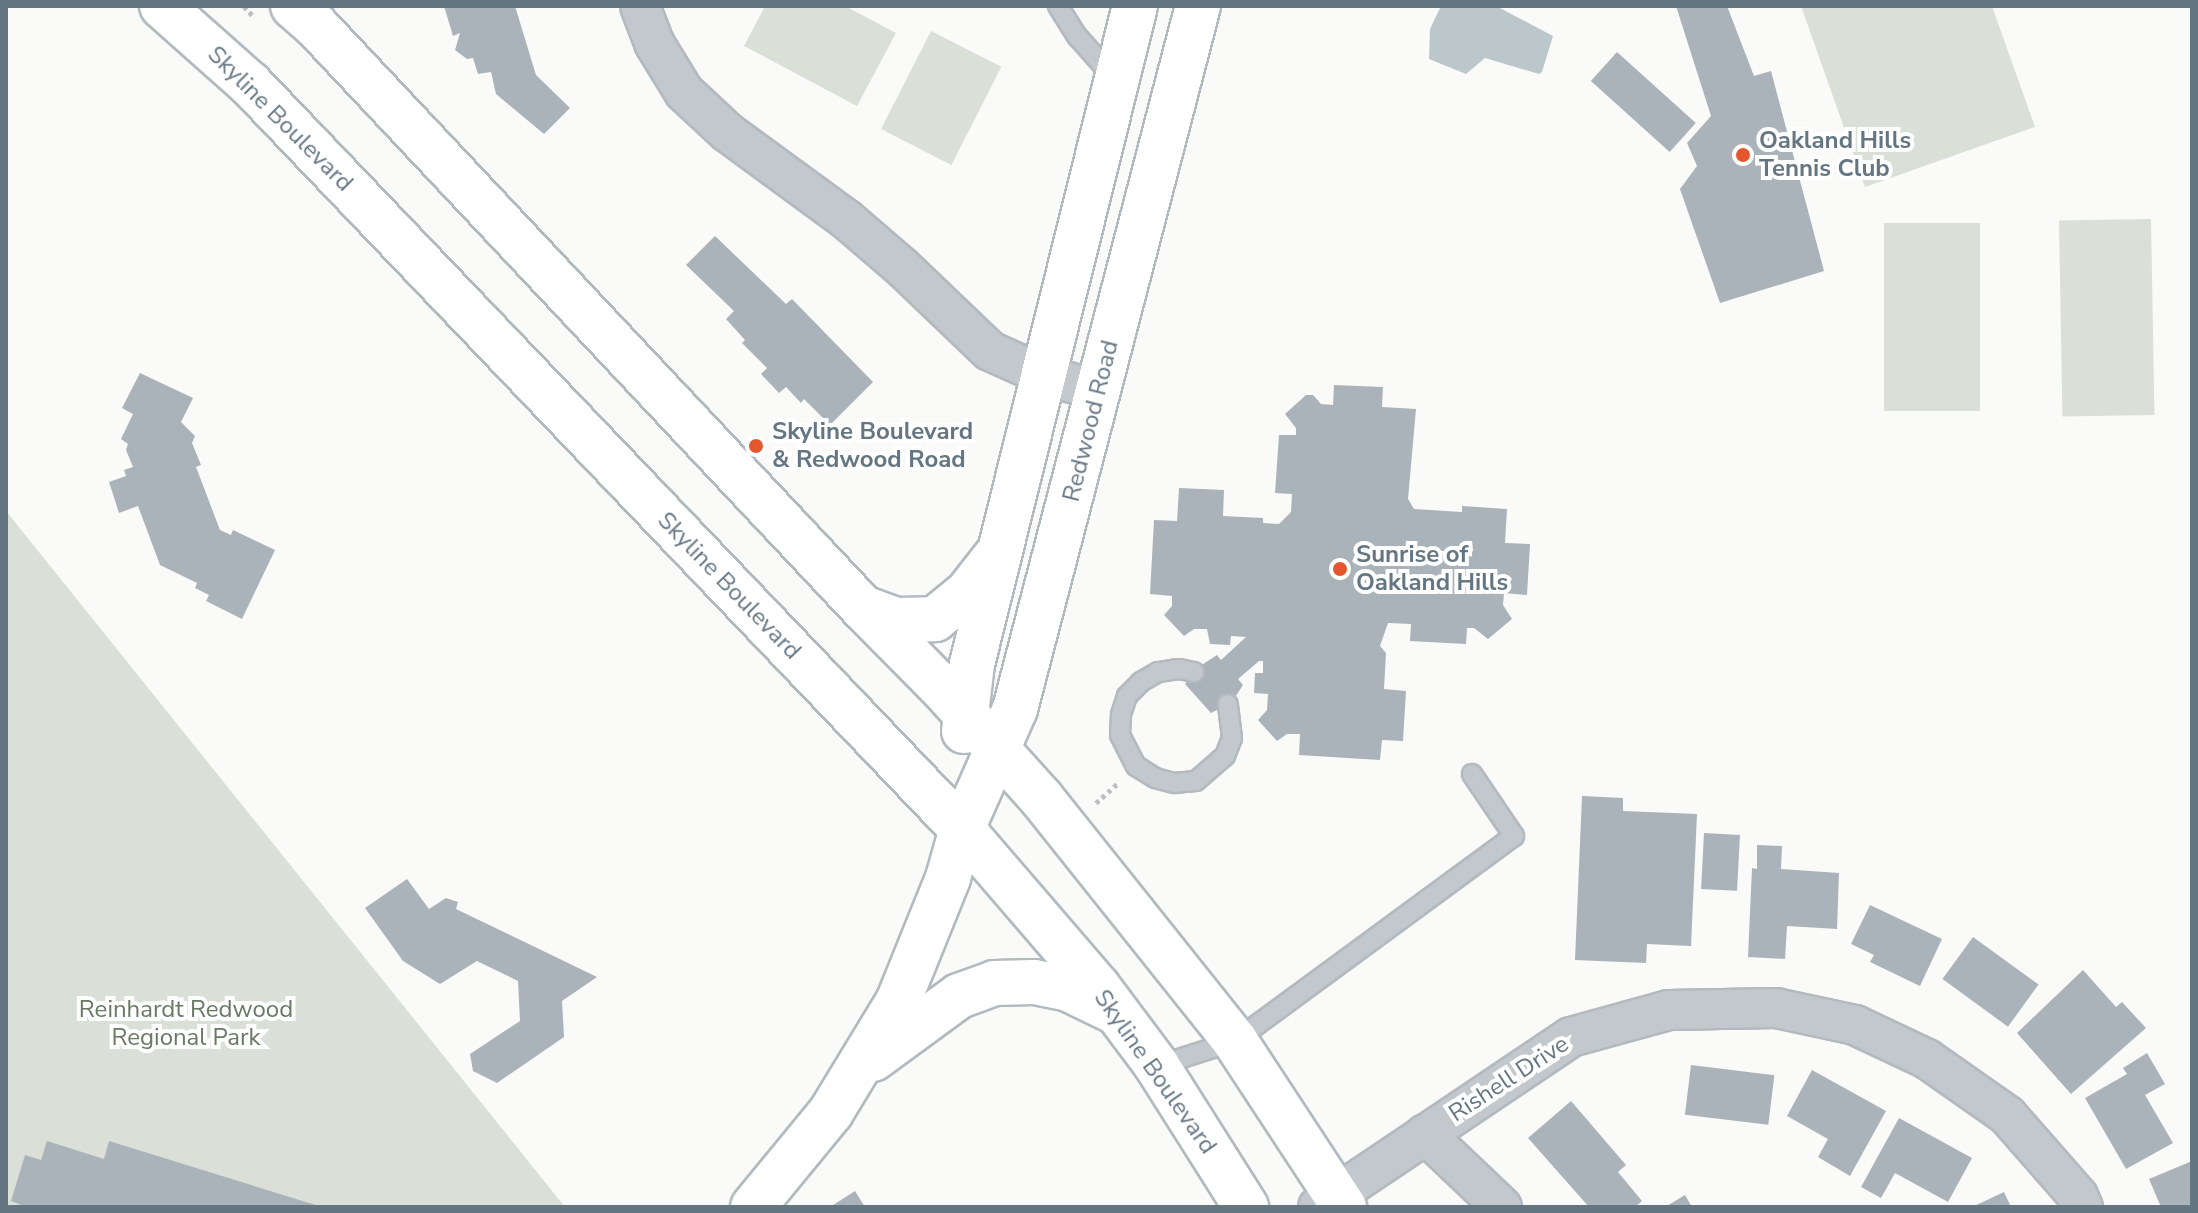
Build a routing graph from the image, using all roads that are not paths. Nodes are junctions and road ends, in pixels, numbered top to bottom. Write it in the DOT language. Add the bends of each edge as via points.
graph roads {
  1 [pos="162,6"];
  2 [pos="293,6"];
  3 [pos="640,6"];
  4 [pos="1058,6"];
  5 [pos="1135,6"];
  6 [pos="1198,6"];
  7 [pos="1116,81"];
  8 [pos="1041,374"];
  9 [pos="1099,391"];
  10 [pos="1000,551"];
  11 [pos="863,608"];
  12 [pos="1194,672"];
  13 [pos="1228,704"];
  14 [pos="964,712"];
  15 [pos="998,749"];
  16 [pos="1472,774"];
  17 [pos="962,829"];
  18 [pos="1115,1011"];
  19 [pos="1235,1041"];
  20 [pos="1157,1066"];
  21 [pos="861,1067"];
  22 [pos="1425,1134"];
  23 [pos="1333,1203"];
  24 [pos="753,1207"];
  25 [pos="1246,1207"];
  26 [pos="1502,1207"];
  27 [pos="2083,1207"];
  1 -- 17 [label="main road, Skyline Boulevard" via="250,84"];
  2 -- 11 [label="main road"];
  3 -- 8 [label="street" via="654,43 684,92 727,132 846,219 990,351"];
  4 -- 7 [label="lane"];
  5 -- 7 [label="main road, Redwood Road"];
  6 -- 9 [label="main road, Redwood Road"];
  7 -- 8 [label="main road, Redwood Road"];
  8 -- 9 [label="street"];
  8 -- 10 [label="main road, Redwood Road"];
  9 -- 15 [label="main road, Redwood Road" via="1015,709"];
  10 -- 11 [label="main road" via="967,593 935,619 896,620"];
  10 -- 14 [label="main road, Redwood Road"];
  11 -- 14 [label="main road"];
  12 -- 13 [label="lane" via="1158,672 1127,696 1120,735 1136,766 1174,783 1196,781 1225,756 1232,738"];
  14 -- 15 [label="main road"];
  14 -- 17 [label="main road, Redwood Road"];
  15 -- 17 [label="main road, Redwood Road"];
  15 -- 19 [label="main road"];
  16 -- 19 [label="lane" via="1514,836"];
  17 -- 18 [label="main road, Skyline Boulevard"];
  17 -- 21 [label="main road, Redwood Road" via="898,1002"];
  18 -- 20 [label="main road, Skyline Boulevard"];
  18 -- 21 [label="main road" via="1066,988 994,983 959,996"];
  19 -- 20 [label="lane"];
  19 -- 23 [label="main road"];
  20 -- 25 [label="main road, Skyline Boulevard"];
  21 -- 24 [label="main road, Redwood Road"];
  22 -- 23 [label="street, Rishell Drive"];
  22 -- 26 [label="street"];
  22 -- 27 [label="street, Rishell Drive" via="1571,1037 1669,1010 1776,1008 1855,1025 1927,1059 2007,1115"];
}
